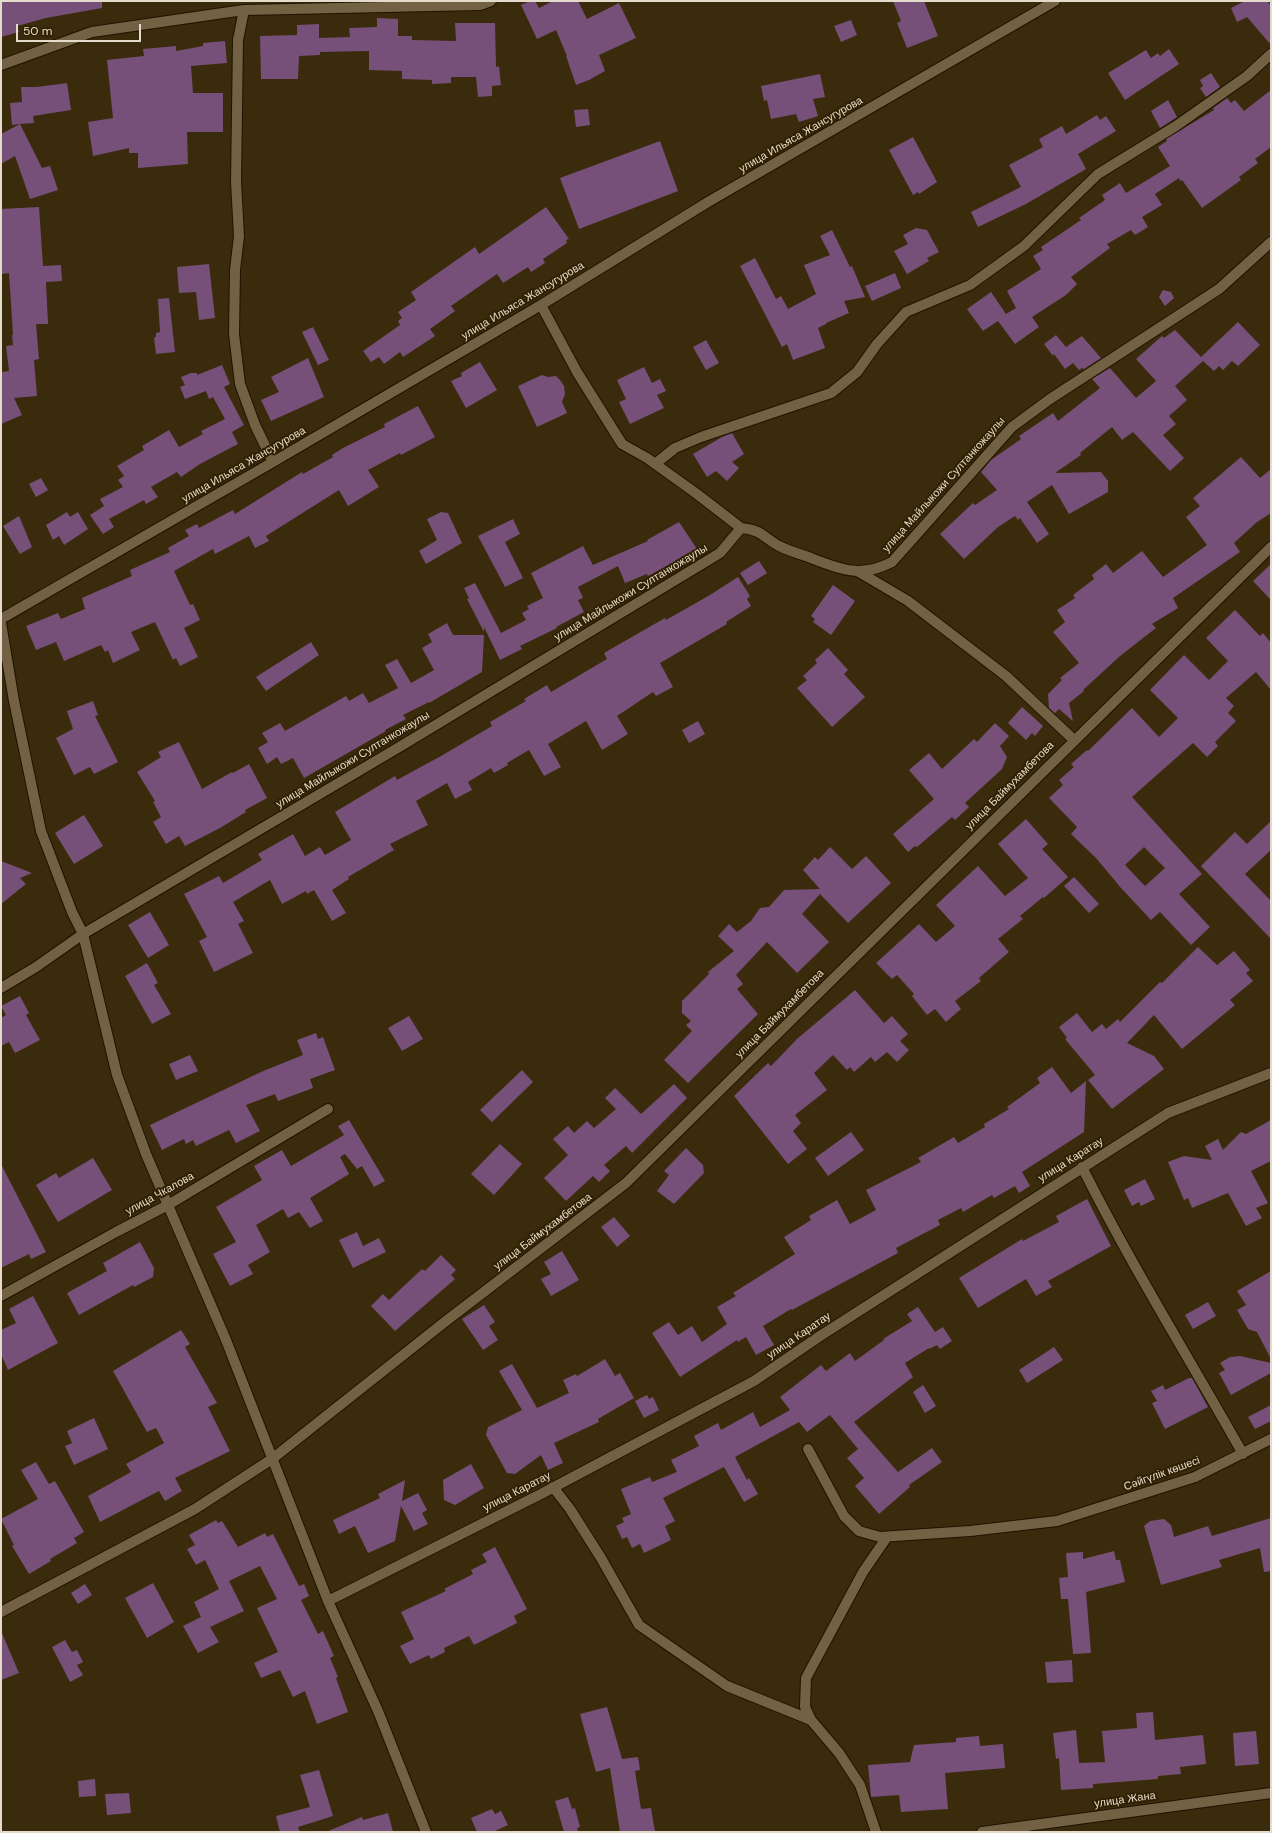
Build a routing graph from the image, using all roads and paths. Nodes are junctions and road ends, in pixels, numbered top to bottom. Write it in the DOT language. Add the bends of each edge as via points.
graph roads {
  1 [pos="491,1"];
  2 [pos="1055,1"];
  3 [pos="286,5"];
  4 [pos="244,10"];
  5 [pos="1271,54"];
  6 [pos="1,65"];
  7 [pos="1271,242"];
  8 [pos="541,305"];
  9 [pos="274,462"];
  10 [pos="655,464"];
  11 [pos="741,528"];
  12 [pos="1271,547"];
  13 [pos="859,572"];
  14 [pos="1,619"];
  15 [pos="1,623"];
  16 [pos="1074,740"];
  17 [pos="83,934"];
  18 [pos="1,988"];
  19 [pos="1271,1073"];
  20 [pos="328,1109"];
  21 [pos="1082,1167"];
  22 [pos="168,1205"];
  23 [pos="1,1296"];
  24 [pos="1271,1440"];
  25 [pos="808,1449"];
  26 [pos="1243,1454"];
  27 [pos="272,1459"];
  28 [pos="553,1487"];
  29 [pos="887,1537"];
  30 [pos="328,1601"];
  31 [pos="1,1612"];
  32 [pos="811,1720"];
  33 [pos="1271,1793"];
  34 [pos="426,1832"];
  35 [pos="876,1832"];
  36 [pos="983,1832"];
  1 -- 3 [label="street" via="480,4"];
  2 -- 8 [label="street, улица Ильяса Жансугурова" via="708,202"];
  3 -- 4 [label="street"];
  4 -- 6 [label="street" via="92,32"];
  4 -- 9 [label="street" via="238,40 236,182 239,236 235,270 234,334 240,384 255,425"];
  5 -- 10 [label="street" via="1247,76 1176,126 1098,174 1024,246 970,285 906,312 877,344 857,372 831,393 701,436 675,448"];
  7 -- 13 [label="street, улица Майлыкожи Султанкожаулы" via="1219,289 1050,399 1012,428 892,562"];
  8 -- 9 [label="street, улица Ильяса Жансугурова"];
  8 -- 10 [label="street" via="576,372 622,444"];
  9 -- 14 [label="street, улица Ильяса Жансугурова"];
  10 -- 11 [label="street"];
  11 -- 13 [label="street, улица Майлыкожи Султанкожаулы" via="754,529 780,546 843,570"];
  11 -- 17 [label="street, улица Майлыкожи Султанкожаулы" via="720,553"];
  12 -- 16 [label="street, улица Баймухамбетова"];
  13 -- 16 [label="street" via="908,601 1006,676"];
  15 -- 17 [label="street" via="14,701 42,831 72,912"];
  16 -- 27 [label="street, улица Баймухамбетова" via="626,1183"];
  17 -- 18 [label="street, улица Майлыкожи Султанкожаулы"];
  17 -- 22 [label="street" via="117,1075"];
  19 -- 21 [label="street, улица Каратау" via="1168,1113"];
  20 -- 22 [label="street, улица Чкалова"];
  21 -- 26 [label="street" via="1116,1235"];
  21 -- 28 [label="street, улица Каратау" via="754,1381"];
  22 -- 23 [label="street, улица Чкалова"];
  22 -- 27 [label="street" via="226,1340"];
  24 -- 26 [label="street, Сәйгүлік көшесі"];
  25 -- 29 [label="street, Сәйгүлік көшесі" via="844,1516 859,1531"];
  26 -- 29 [label="street, Сәйгүлік көшесі" via="1195,1477 1057,1521"];
  27 -- 30 [label="street"];
  27 -- 31 [label="street, улица Баймухамбетова" via="194,1509"];
  28 -- 30 [label="street, улица Каратау"];
  28 -- 32 [label="street" via="570,1508 639,1625 727,1686"];
  29 -- 32 [label="street" via="863,1572 806,1678 805,1707"];
  30 -- 34 [label="street" via="378,1711"];
  32 -- 35 [label="street" via="839,1753 860,1785"];
  33 -- 36 [label="street, улица Жана"];
}
